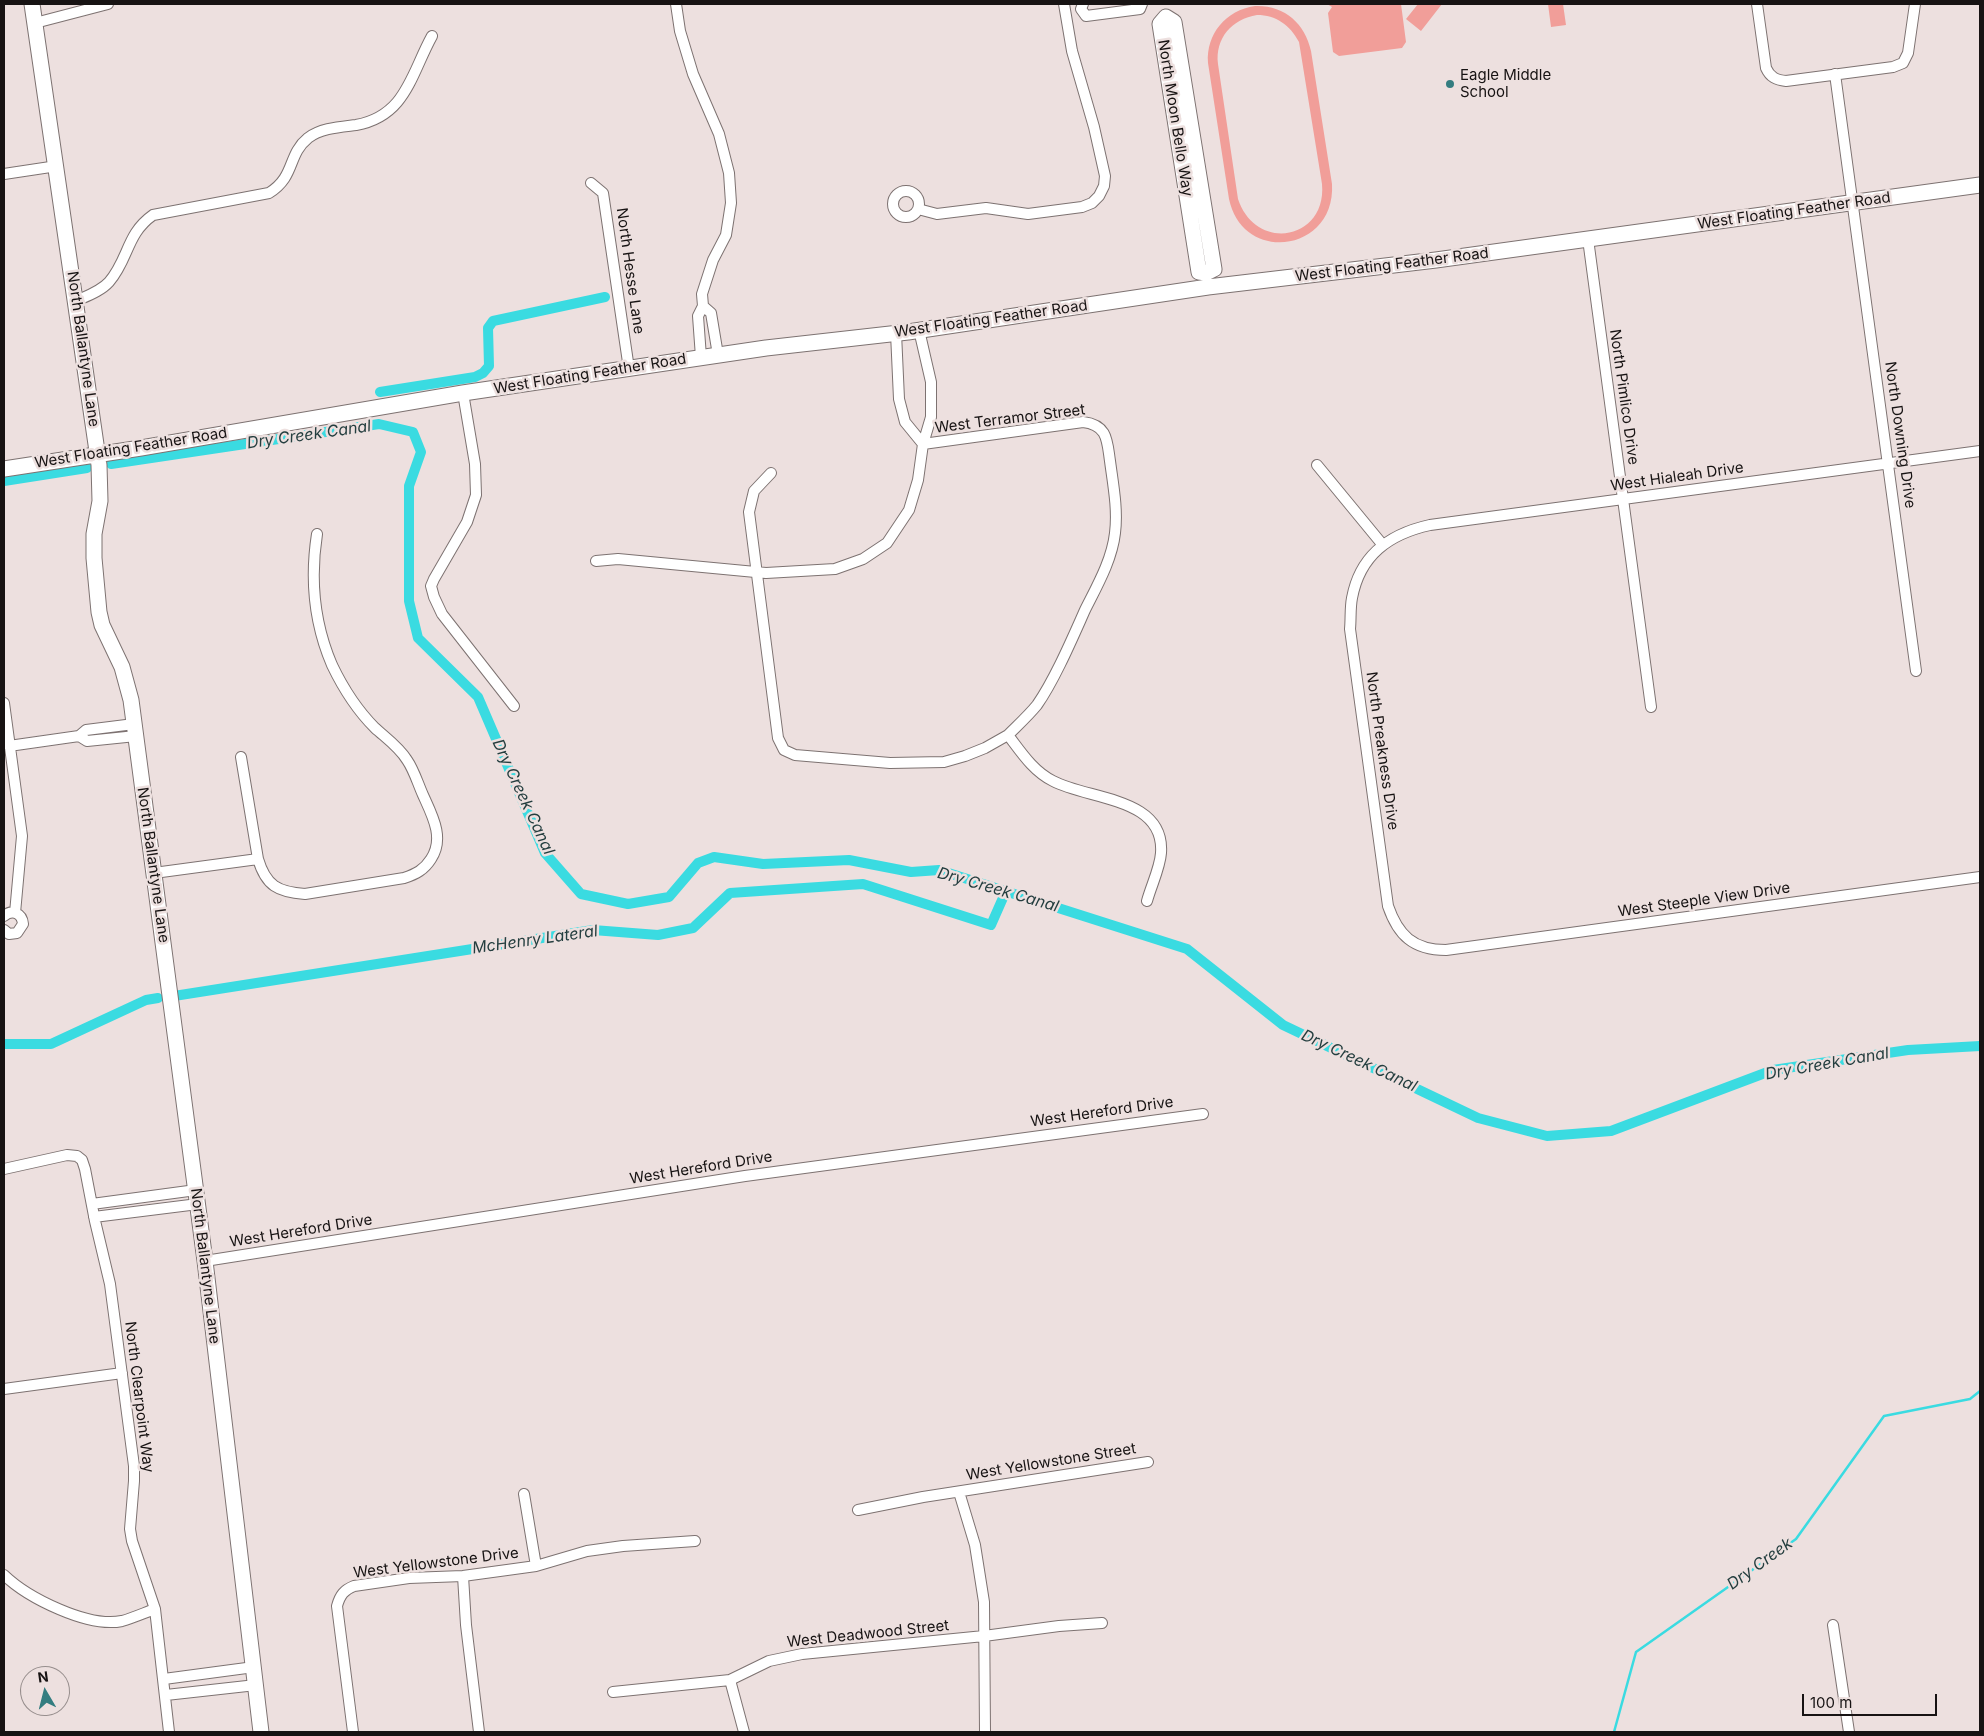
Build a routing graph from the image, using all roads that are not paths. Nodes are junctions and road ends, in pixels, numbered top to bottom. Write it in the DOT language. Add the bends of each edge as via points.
graph roads {
  1 [pos="32,4"];
  2 [pos="108,4"];
  3 [pos="676,4"];
  4 [pos="1142,4"];
  5 [pos="1757,4"];
  6 [pos="1915,4"];
  7 [pos="1082,6"];
  8 [pos="1064,8"];
  9 [pos="1165,10"];
  10 [pos="35,23"];
  11 [pos="432,36"];
  12 [pos="1835,74"];
  13 [pos="57,166"];
  14 [pos="4,174"];
  15 [pos="592,183"];
  16 [pos="1980,185"];
  17 [pos="1853,203"];
  18 [pos="918,209"];
  19 [pos="1588,239"];
  20 [pos="1207,280"];
  21 [pos="76,301"];
  22 [pos="703,306"];
  23 [pos="919,330"];
  24 [pos="896,333"];
  25 [pos="718,355"];
  26 [pos="701,357"];
  27 [pos="629,369"];
  28 [pos="463,394"];
  29 [pos="923,444"];
  30 [pos="1980,451"];
  31 [pos="98,453"];
  32 [pos="1888,463"];
  33 [pos="1317,466"];
  34 [pos="4,468"];
  35 [pos="771,473"];
  36 [pos="1623,499"];
  37 [pos="318,534"];
  38 [pos="1382,544"];
  39 [pos="596,561"];
  40 [pos="757,573"];
  41 [pos="1916,671"];
  42 [pos="4,704"];
  43 [pos="514,706"];
  44 [pos="1651,706"];
  45 [pos="135,730"];
  46 [pos="1008,734"];
  47 [pos="9,746"];
  48 [pos="241,757"];
  49 [pos="258,859"];
  50 [pos="154,873"];
  51 [pos="1980,877"];
  52 [pos="1147,901"];
  53 [pos="15,912"];
  54 [pos="4,916"];
  55 [pos="4,930"];
  56 [pos="1431,950"];
  57 [pos="1203,1114"];
  58 [pos="4,1170"];
  59 [pos="197,1197"];
  60 [pos="92,1204"];
  61 [pos="94,1217"];
  62 [pos="205,1261"];
  63 [pos="122,1373"];
  64 [pos="4,1389"];
  65 [pos="1148,1462"];
  66 [pos="959,1492"];
  67 [pos="524,1494"];
  68 [pos="858,1510"];
  69 [pos="695,1540"];
  70 [pos="536,1566"];
  71 [pos="4,1575"];
  72 [pos="463,1576"];
  73 [pos="155,1609"];
  74 [pos="1102,1623"];
  75 [pos="1833,1625"];
  76 [pos="984,1636"];
  77 [pos="254,1667"];
  78 [pos="164,1679"];
  79 [pos="730,1680"];
  80 [pos="256,1685"];
  81 [pos="613,1692"];
  82 [pos="166,1696"];
  83 [pos="169,1732"];
  84 [pos="262,1732"];
  85 [pos="353,1732"];
  86 [pos="479,1732"];
  87 [pos="744,1732"];
  88 [pos="985,1732"];
  89 [pos="1850,1732"];
  1 -- 10 [label="main road, North Ballantyne Lane"];
  2 -- 10 [label="street"];
  3 -- 22 [label="street" via="693,74 719,134 729,173 731,203 726,235 713,260 702,294"];
  4 -- 7 [label="street" via="1140,9 1086,16"];
  5 -- 12 [label="street" via="1768,74 1786,81"];
  6 -- 12 [label="street" via="1908,54 1903,62 1893,67"];
  7 -- 8 [label="street"];
  8 -- 18 [label="street" via="1105,176 1099,196 1082,207 1028,214 986,208 937,214"];
  9 -- 20 [label="main road, North Moon Bello Way" via="1174,22 1214,269"];
  10 -- 13 [label="main road, North Ballantyne Lane"];
  11 -- 21 [label="street" via="400,100 383,116 312,135 295,154 286,177 268,193 153,215 134,234 109,283"];
  12 -- 17 [label="street, North Downing Drive"];
  13 -- 14 [label="street"];
  13 -- 21 [label="main road, North Ballantyne Lane"];
  15 -- 27 [label="street, North Hesse Lane" via="603,193"];
  16 -- 17 [label="main road, West Floating Feather Road"];
  17 -- 19 [label="main road, West Floating Feather Road"];
  17 -- 32 [label="street, North Downing Drive"];
  19 -- 20 [label="main road, West Floating Feather Road" via="1436,260"];
  19 -- 36 [label="street, North Pimlico Drive"];
  20 -- 23 [label="main road, West Floating Feather Road"];
  21 -- 31 [label="main road, North Ballantyne Lane"];
  22 -- 25 [label="street" via="711,313"];
  22 -- 26 [label="street" via="698,316"];
  23 -- 24 [label="main road, West Floating Feather Road"];
  23 -- 29 [label="street" via="931,382 931,417"];
  24 -- 25 [label="main road, West Floating Feather Road"];
  24 -- 29 [label="street" via="900,399 905,422"];
  25 -- 26 [label="main road, West Floating Feather Road"];
  26 -- 27 [label="main road, West Floating Feather Road"];
  27 -- 28 [label="main road, West Floating Feather Road"];
  28 -- 31 [label="main road, West Floating Feather Road"];
  28 -- 43 [label="street" via="475,464 476,495 467,522 431,586 442,614"];
  29 -- 40 [label="street" via="918,480 909,510 887,543 863,559 835,569"];
  29 -- 46 [label="street, West Terramor Street" via="1083,422 1099,427 1107,440 1115,503 1115,533 1109,558 1038,703"];
  30 -- 32 [label="street, West Hialeah Drive"];
  31 -- 34 [label="main road, West Floating Feather Road"];
  31 -- 45 [label="main road, North Ballantyne Lane" via="100,489 94,534 96,588 102,625 129,690"];
  32 -- 36 [label="street, West Hialeah Drive"];
  32 -- 41 [label="street, North Downing Drive"];
  33 -- 38 [label="street"];
  35 -- 40 [label="street" via="754,491 750,512"];
  36 -- 38 [label="street, West Hialeah Drive" via="1430,525 1410,530"];
  36 -- 44 [label="street, North Pimlico Drive"];
  37 -- 49 [label="street" via="314,594 326,649 352,700 408,761 435,822 436,852 425,868 414,875 305,894 276,888 261,870"];
  38 -- 56 [label="street, North Preakness Drive" via="1358,576 1350,629 1388,906 1393,922 1403,934"];
  39 -- 40 [label="street" via="618,559"];
  40 -- 46 [label="street" via="778,738 784,750 795,756 935,763 965,756"];
  42 -- 47 [label="street"];
  45 -- 47 [label="street" via="87,741 79,736"];
  45 -- 50 [label="main road, North Ballantyne Lane"];
  46 -- 52 [label="street" via="1030,764 1048,778 1131,806 1156,825 1161,854"];
  47 -- 53 [label="street" via="22,836"];
  48 -- 49 [label="street"];
  49 -- 50 [label="street"];
  50 -- 59 [label="main road, North Ballantyne Lane"];
  51 -- 56 [label="street, West Steeple View Drive"];
  53 -- 54 [label="street"];
  53 -- 55 [label="street" via="23,920 22,928 13,934"];
  57 -- 62 [label="street, West Hereford Drive" via="754,1175"];
  58 -- 60 [label="street, North Clearpoint Way" via="67,1155 77,1156 86,1169"];
  59 -- 60 [label="street"];
  59 -- 61 [label="street"];
  59 -- 62 [label="main road, North Ballantyne Lane"];
  60 -- 61 [label="street, North Clearpoint Way"];
  61 -- 63 [label="street, North Clearpoint Way" via="110,1284"];
  62 -- 77 [label="main road, North Ballantyne Lane"];
  63 -- 64 [label="street"];
  63 -- 73 [label="street, North Clearpoint Way" via="134,1473 130,1529"];
  65 -- 66 [label="street, West Yellowstone Street"];
  66 -- 68 [label="street, West Yellowstone Street"];
  66 -- 76 [label="street" via="980,1573"];
  67 -- 70 [label="street"];
  69 -- 70 [label="street, West Yellowstone Drive" via="587,1551"];
  70 -- 72 [label="street, West Yellowstone Drive"];
  71 -- 73 [label="street" via="12,1583 54,1606 90,1619 121,1621"];
  72 -- 85 [label="street, West Yellowstone Drive" via="409,1578 354,1586 341,1594 337,1606"];
  72 -- 86 [label="street"];
  73 -- 78 [label="street, North Clearpoint Way"];
  74 -- 76 [label="street, West Deadwood Street"];
  75 -- 89 [label="street"];
  76 -- 79 [label="street, West Deadwood Street" via="802,1654 770,1661"];
  76 -- 88 [label="street"];
  77 -- 78 [label="street"];
  77 -- 80 [label="main road, North Ballantyne Lane"];
  78 -- 82 [label="street, North Clearpoint Way"];
  79 -- 81 [label="street, West Deadwood Street"];
  79 -- 87 [label="street"];
  80 -- 82 [label="street"];
  80 -- 84 [label="main road, North Ballantyne Lane"];
  82 -- 83 [label="street, North Clearpoint Way"];
}
